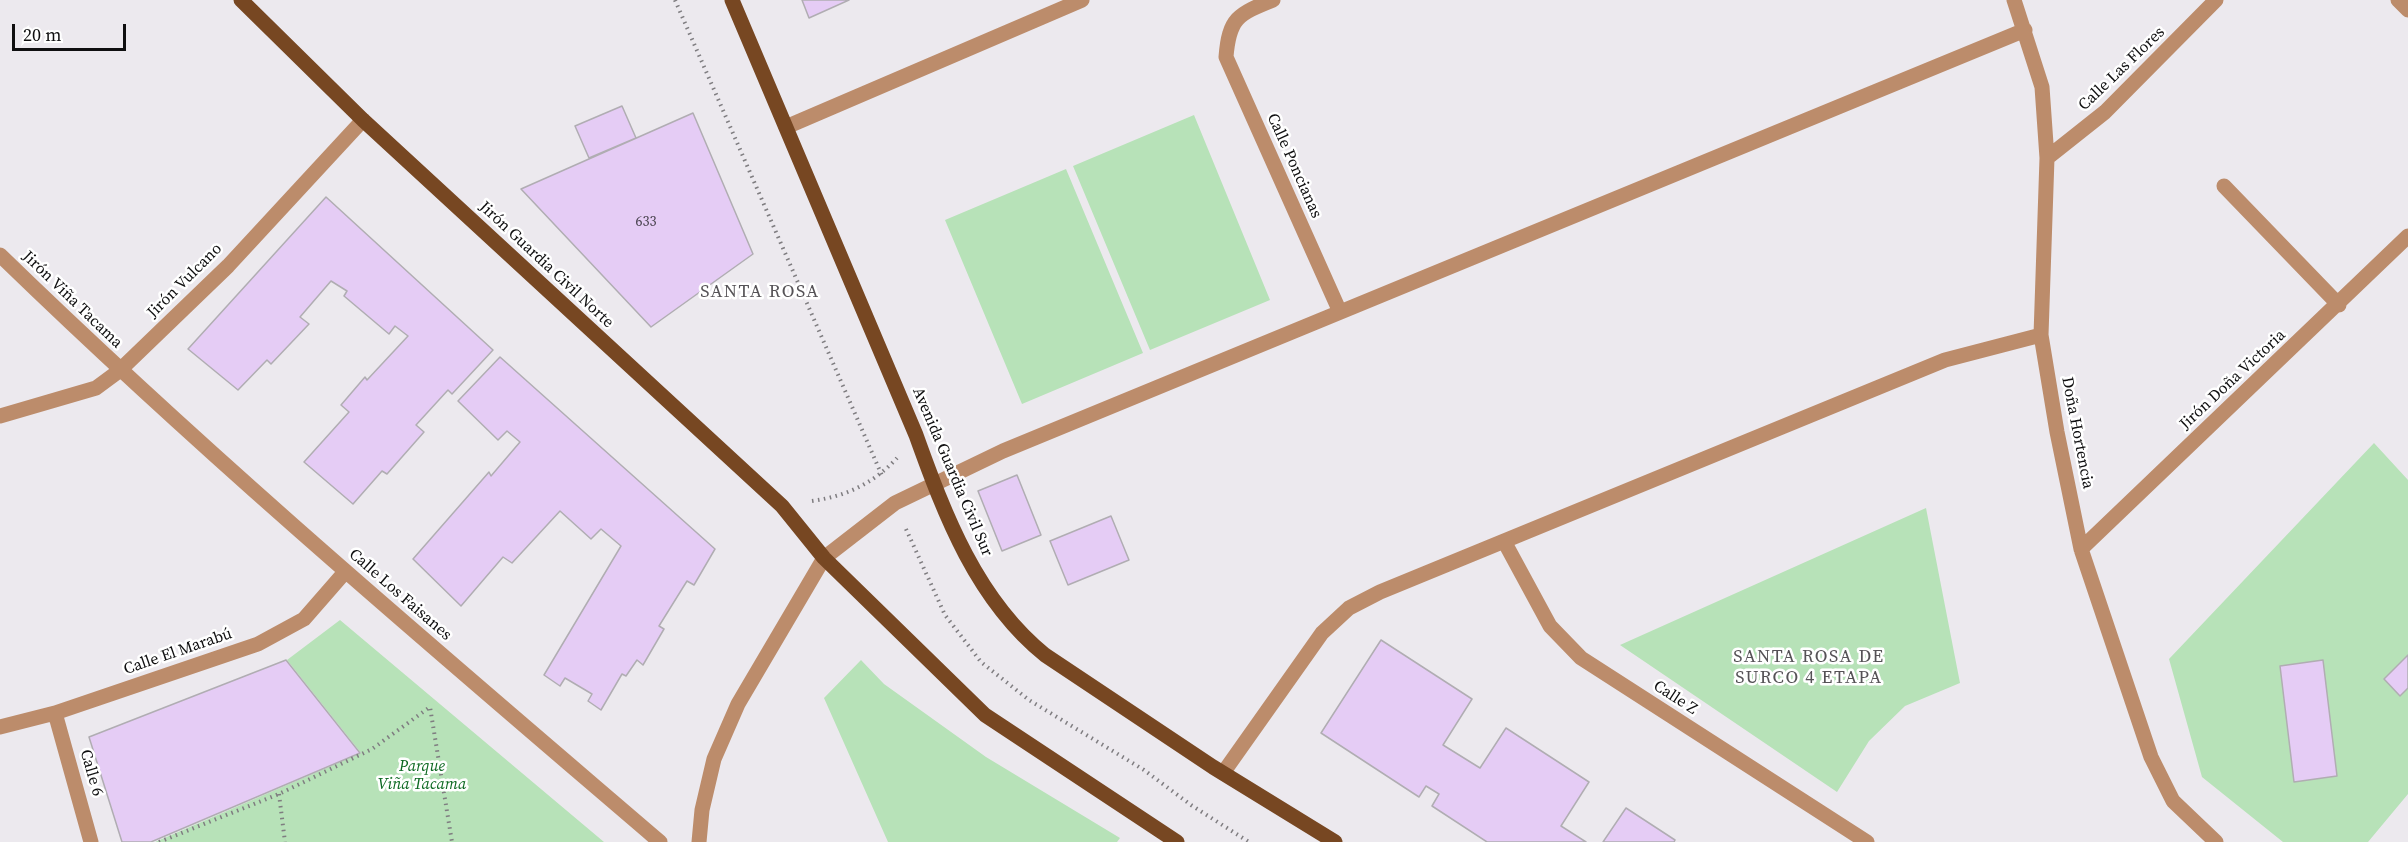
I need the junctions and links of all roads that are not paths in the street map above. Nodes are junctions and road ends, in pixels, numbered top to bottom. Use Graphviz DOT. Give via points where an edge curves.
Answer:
graph roads {
  1 [pos="241,0"];
  2 [pos="732,0"];
  3 [pos="1082,0"];
  4 [pos="1273,0"];
  5 [pos="2014,0"];
  6 [pos="2216,0"];
  7 [pos="2398,0"];
  8 [pos="2408,10"];
  9 [pos="2025,30"];
  10 [pos="363,120"];
  11 [pos="786,126"];
  12 [pos="2047,158"];
  13 [pos="2224,186"];
  14 [pos="2408,236"];
  15 [pos="0,255"];
  16 [pos="2339,305"];
  17 [pos="1340,312"];
  18 [pos="2041,335"];
  19 [pos="120,371"];
  20 [pos="0,416"];
  21 [pos="934,486"];
  22 [pos="1505,543"];
  23 [pos="2081,549"];
  24 [pos="824,558"];
  25 [pos="345,572"];
  26 [pos="55,713"];
  27 [pos="0,728"];
  28 [pos="1222,773"];
  29 [pos="1169,840"];
  30 [pos="91,842"];
  31 [pos="660,842"];
  32 [pos="699,842"];
  33 [pos="1335,842"];
  34 [pos="1867,842"];
  35 [pos="2216,842"];
  1 -- 10 [label="main road, Jirón Guardia Civil Norte"];
  2 -- 11 [label="main road, Avenida Guardia Civil Sur"];
  3 -- 11 [label="street"];
  4 -- 17 [label="street, Calle Poncianas" via="1244,12 1228,33 1226,57"];
  5 -- 9 [label="street, Doña Hortencia"];
  6 -- 12 [label="street, Calle Las Flores" via="2105,112"];
  7 -- 8 [label="street"];
  9 -- 12 [label="street, Doña Hortencia" via="2042,87"];
  9 -- 17 [label="street"];
  10 -- 19 [label="street, Jirón Vulcano" via="228,266"];
  10 -- 24 [label="main road, Jirón Guardia Civil Norte" via="782,506"];
  11 -- 21 [label="main road, Avenida Guardia Civil Sur"];
  12 -- 18 [label="street, Doña Hortencia"];
  13 -- 16 [label="street"];
  14 -- 16 [label="street, Jirón Doña Victoria"];
  15 -- 19 [label="street, Jirón Viña Tacama"];
  16 -- 23 [label="street, Jirón Doña Victoria"];
  17 -- 21 [label="street" via="1004,451"];
  18 -- 22 [label="street" via="1945,360"];
  18 -- 23 [label="street, Doña Hortencia"];
  19 -- 20 [label="street, Jirón Vulcano" via="96,388"];
  19 -- 25 [label="street, Calle Los Faisanes"];
  21 -- 24 [label="street" via="895,503"];
  21 -- 28 [label="main road, Avenida Guardia Civil Sur" via="977,577 1019,634"];
  22 -- 28 [label="street" via="1349,608 1322,633"];
  22 -- 34 [label="street, Calle Z" via="1550,626 1581,658"];
  23 -- 35 [label="street, Doña Hortencia" via="2151,757 2173,801"];
  24 -- 29 [label="main road, Jirón Guardia Civil Norte" via="985,715"];
  24 -- 32 [label="street" via="738,704 714,759"];
  25 -- 26 [label="street, Calle El Marabú" via="304,619 258,644"];
  25 -- 31 [label="street, Calle Los Faisanes"];
  26 -- 27 [label="street, Calle El Marabú"];
  26 -- 30 [label="street, Calle 6"];
  28 -- 33 [label="main road, Avenida Guardia Civil Sur"];
}
